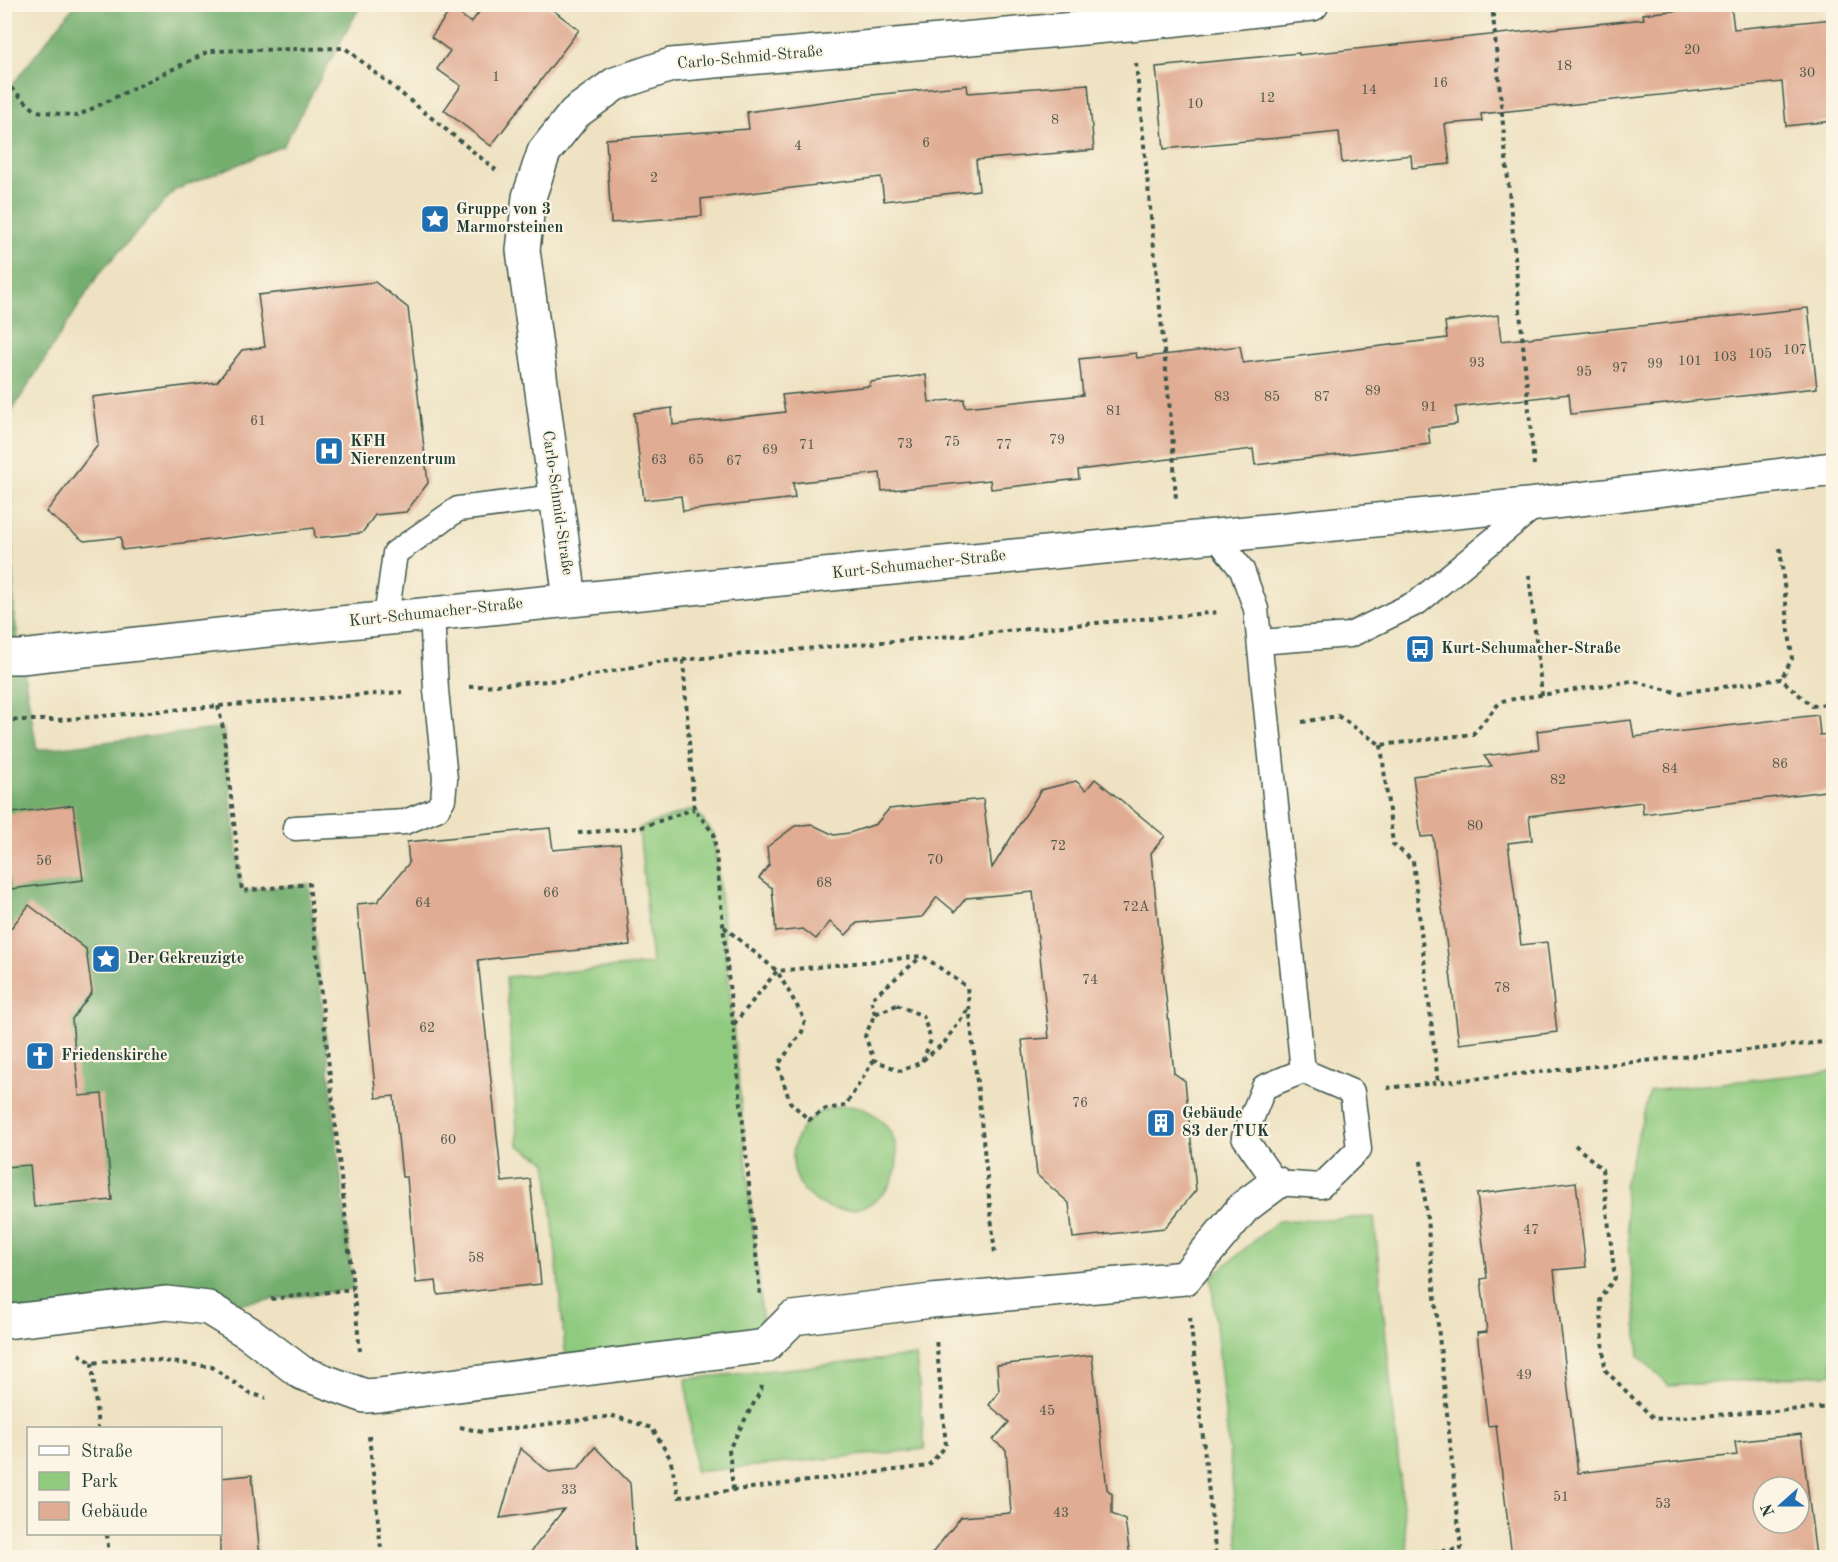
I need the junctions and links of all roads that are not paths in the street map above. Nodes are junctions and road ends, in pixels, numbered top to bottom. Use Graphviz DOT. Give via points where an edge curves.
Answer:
graph roads {
  1 [pos="1312,4"];
  2 [pos="1144,16"];
  3 [pos="1833,469"];
  4 [pos="556,497"];
  5 [pos="1537,504"];
  6 [pos="1216,536"];
  7 [pos="570,599"];
  8 [pos="432,613"];
  9 [pos="386,618"];
  10 [pos="1260,642"];
  11 [pos="4,657"];
  12 [pos="295,828"];
  13 [pos="1303,1071"];
  14 [pos="1276,1183"];
  15 [pos="18,1321"];
  1 -- 2 [label="street, Carlo-Schmid-Straße"];
  2 -- 4 [label="street, Carlo-Schmid-Straße" via="671,64 615,84 575,113 544,152 529,197 523,250"];
  3 -- 5 [label="street, Kurt-Schumacher-Straße"];
  4 -- 7 [label="street, Carlo-Schmid-Straße"];
  4 -- 9 [label="lane" via="458,509 395,553"];
  5 -- 6 [label="street, Kurt-Schumacher-Straße"];
  5 -- 10 [label="lane" via="1418,602 1350,635"];
  6 -- 7 [label="street, Kurt-Schumacher-Straße"];
  6 -- 10 [label="lane" via="1242,570 1256,609"];
  7 -- 8 [label="street, Kurt-Schumacher-Straße"];
  8 -- 9 [label="street, Kurt-Schumacher-Straße"];
  8 -- 12 [label="lane" via="445,779 443,799 437,809 405,822"];
  9 -- 11 [label="street, Kurt-Schumacher-Straße"];
  10 -- 13 [label="lane"];
  13 -- 14 [label="lane" via="1264,1087 1244,1137"];
  13 -- 14 [label="lane" via="1352,1092 1359,1149 1321,1186"];
  14 -- 15 [label="street" via="1244,1207 1185,1278 932,1300 793,1318 765,1346 365,1396 302,1373 208,1308 167,1303"];
}
